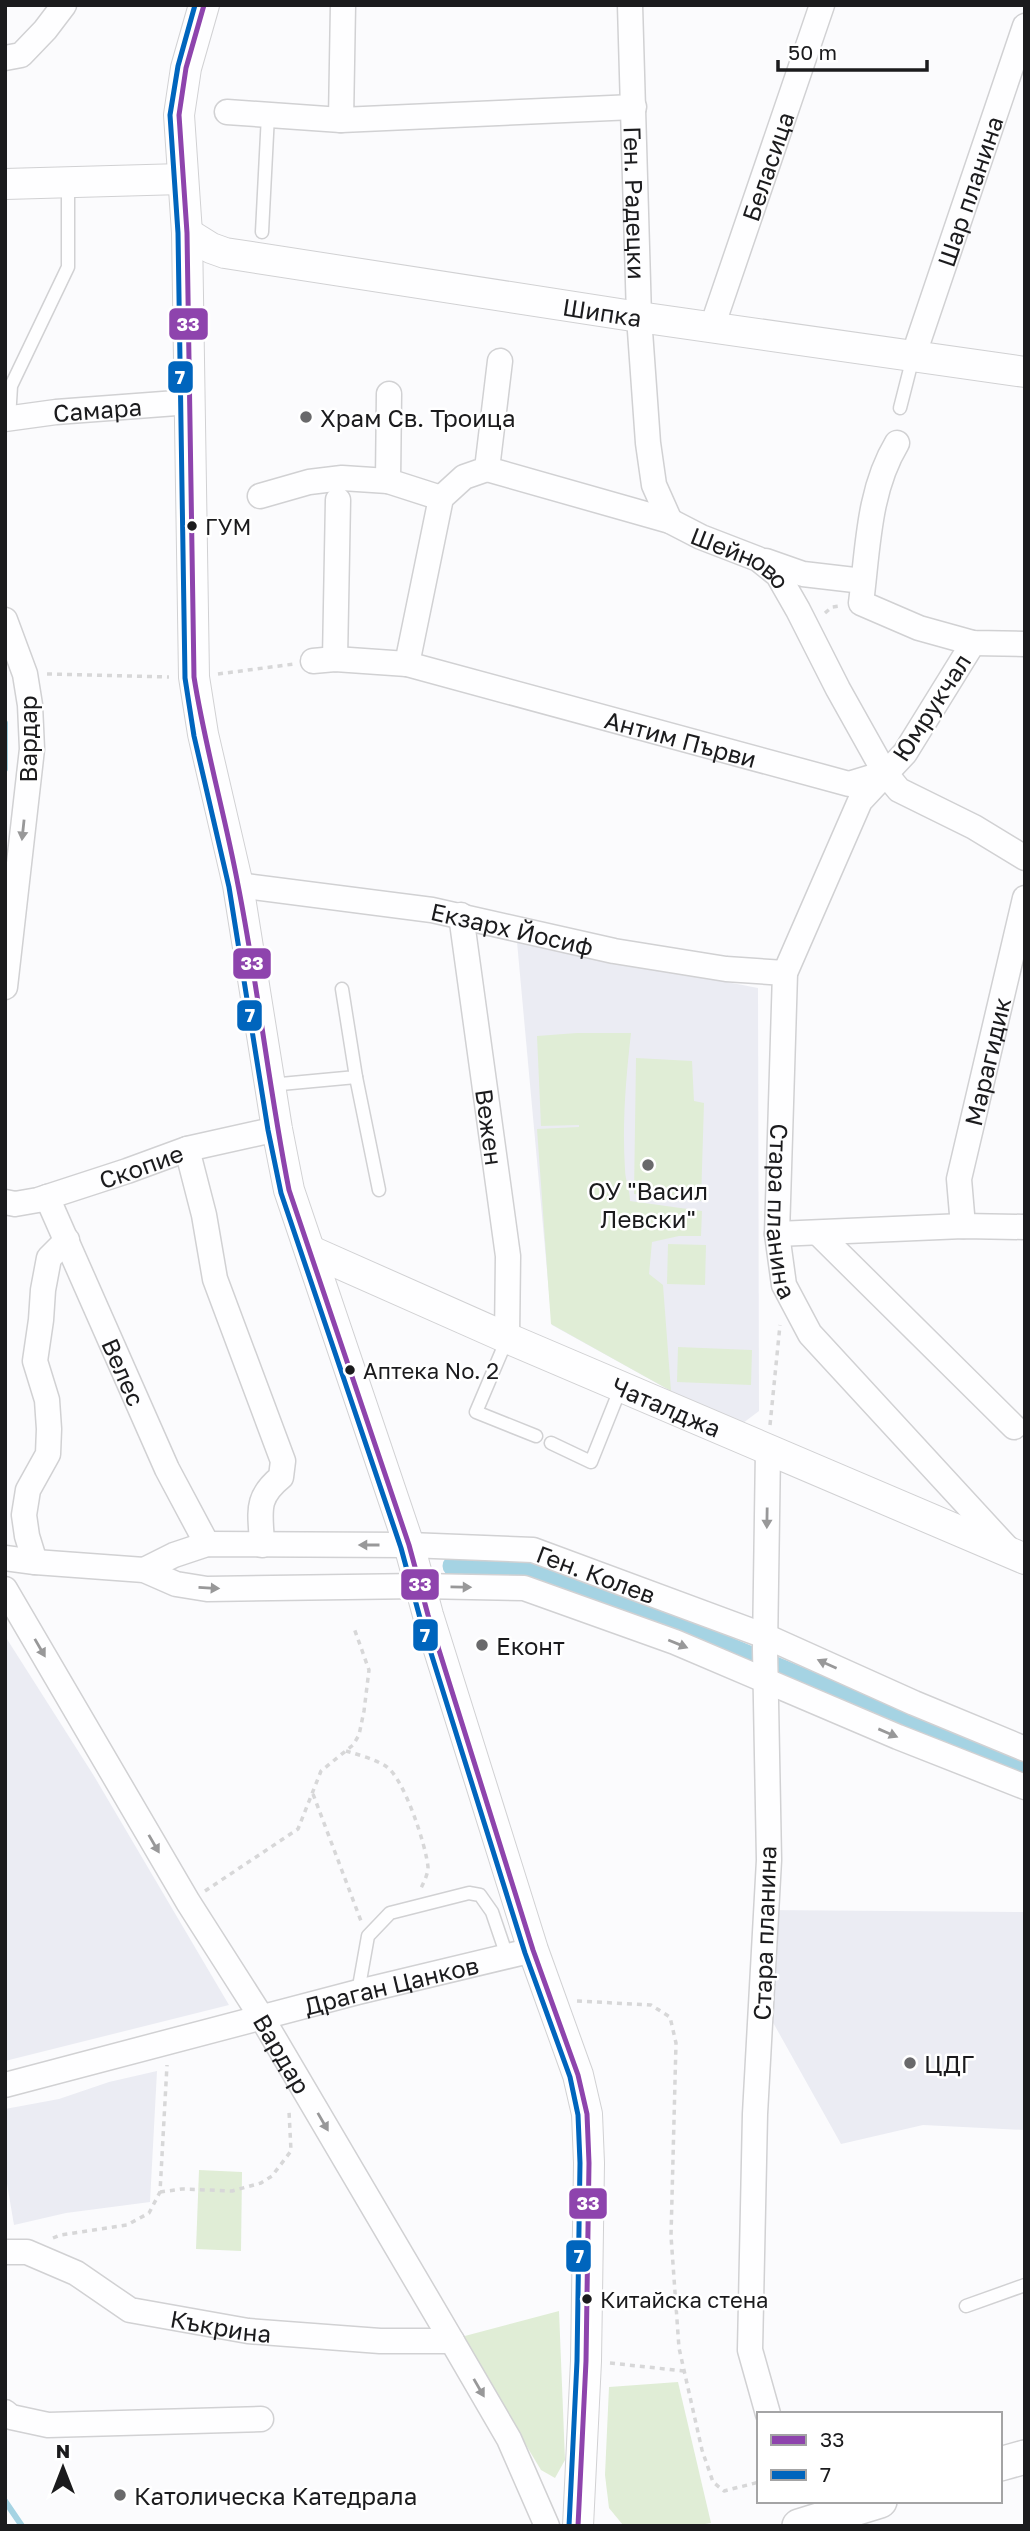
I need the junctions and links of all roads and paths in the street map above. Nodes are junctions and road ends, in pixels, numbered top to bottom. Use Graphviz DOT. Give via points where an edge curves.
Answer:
graph roads {
  1 [pos="64,5"];
  2 [pos="343,5"];
  3 [pos="630,5"];
  4 [pos="822,5"];
  5 [pos="198,9"];
  6 [pos="1025,26"];
  7 [pos="5,58"];
  8 [pos="634,107"];
  9 [pos="227,112"];
  10 [pos="268,115"];
  11 [pos="341,120"];
  12 [pos="182,179"];
  13 [pos="68,182"];
  14 [pos="5,184"];
  15 [pos="262,232"];
  16 [pos="187,233"];
  17 [pos="639,317"];
  18 [pos="712,327"];
  19 [pos="913,357"];
  20 [pos="500,361"];
  21 [pos="1025,372"];
  22 [pos="389,394"];
  23 [pos="190,402"];
  24 [pos="900,408"];
  25 [pos="7,419"];
  26 [pos="897,443"];
  27 [pos="487,469"];
  28 [pos="388,481"];
  29 [pos="260,496"];
  30 [pos="441,498"];
  31 [pos="338,500"];
  32 [pos="670,521"];
  33 [pos="758,559"];
  34 [pos="862,591"];
  35 [pos="5,620"];
  36 [pos="808,629"];
  37 [pos="973,643"];
  38 [pos="1025,644"];
  39 [pos="324,660"];
  40 [pos="407,664"];
  41 [pos="25,674"];
  42 [pos="194,677"];
  43 [pos="885,774"];
  44 [pos="860,801"];
  45 [pos="1025,858"];
  46 [pos="239,885"];
  47 [pos="1025,898"];
  48 [pos="461,915"];
  49 [pos="785,973"];
  50 [pos="5,987"];
  51 [pos="342,989"];
  52 [pos="356,1077"];
  53 [pos="270,1086"];
  54 [pos="277,1129"];
  55 [pos="187,1149"];
  56 [pos="379,1190"];
  57 [pos="47,1197"];
  58 [pos="5,1202"];
  59 [pos="963,1226"];
  60 [pos="1025,1227"];
  61 [pos="818,1233"];
  62 [pos="777,1234"];
  63 [pos="67,1241"];
  64 [pos="311,1251"];
  65 [pos="784,1285"];
  66 [pos="507,1338"];
  67 [pos="621,1387"];
  68 [pos="1014,1427"];
  69 [pos="536,1436"];
  70 [pos="551,1443"];
  71 [pos="768,1450"];
  72 [pos="207,1544"];
  73 [pos="262,1545"];
  74 [pos="409,1545"];
  75 [pos="1018,1556"];
  76 [pos="5,1558"];
  77 [pos="35,1562"];
  78 [pos="144,1570"];
  79 [pos="420,1586"];
  80 [pos="5,1589"];
  81 [pos="354,1628"];
  82 [pos="765,1642"];
  83 [pos="766,1678"];
  84 [pos="1025,1749"];
  85 [pos="346,1751"];
  86 [pos="1025,1787"];
  87 [pos="312,1792"];
  88 [pos="188,1902"];
  89 [pos="390,1913"];
  90 [pos="368,1936"];
  91 [pos="520,1953"];
  92 [pos="358,1992"];
  93 [pos="553,2000"];
  94 [pos="262,2018"];
  95 [pos="169,2042"];
  96 [pos="301,2084"];
  97 [pos="5,2085"];
  98 [pos="160,2192"];
  99 [pos="16,2252"];
  100 [pos="1025,2285"];
  101 [pos="966,2306"];
  102 [pos="452,2341"];
  103 [pos="586,2361"];
  104 [pos="684,2371"];
  105 [pos="5,2412"];
  106 [pos="767,2412"];
  107 [pos="261,2419"];
  108 [pos="1025,2457"];
  109 [pos="1002,2463"];
  110 [pos="757,2483"];
  111 [pos="874,2503"];
  112 [pos="810,2524"];
  113 [pos="547,2526"];
  114 [pos="578,2526"];
  1 -- 7 [label="street" via="21,55"];
  2 -- 11 [label="street"];
  3 -- 8 [label="street, Ген. Радецки"];
  4 -- 18 [label="street, Беласица"];
  5 -- 12 [label="street" via="179,115"];
  6 -- 19 [label="street, Шар планина"];
  8 -- 11 [label="street"];
  8 -- 17 [label="street, Ген. Радецки"];
  9 -- 10 [label="street"];
  10 -- 11 [label="street"];
  10 -- 15 [label="lane"];
  12 -- 13 [label="street"];
  12 -- 16 [label="street"];
  13 -- 14 [label="street"];
  13 -- 25 [label="lane" via="68,267 11,386"];
  16 -- 17 [label="street, Шипка" via="225,253"];
  16 -- 23 [label="street"];
  17 -- 18 [label="street, Шипка"];
  17 -- 32 [label="street, Ген. Радецки" via="654,485"];
  18 -- 19 [label="street, Шипка"];
  19 -- 21 [label="street, Шипка"];
  19 -- 24 [label="lane"];
  20 -- 27 [label="street"];
  22 -- 28 [label="street"];
  23 -- 25 [label="street, Самара"];
  23 -- 42 [label="street"];
  26 -- 34 [label="street" via="880,478"];
  27 -- 30 [label="street" via="464,477"];
  27 -- 32 [label="street, Шейново"];
  28 -- 29 [label="street" via="342,478"];
  28 -- 30 [label="street"];
  30 -- 40 [label="street"];
  31 -- 39 [label="street"];
  32 -- 33 [label="street, Шейново"];
  33 -- 34 [label="street"];
  33 -- 36 [label="street, Шейново" via="778,575"];
  34 -- 36 [label="path" via="832,607"];
  34 -- 37 [label="street" via="919,628"];
  35 -- 41 [label="street, Вардар"];
  36 -- 43 [label="street, Шейново"];
  37 -- 38 [label="street"];
  37 -- 43 [label="street, Юмрукчал" via="905,753"];
  39 -- 40 [label="street, Антим Първи"];
  39 -- 42 [label="path"];
  40 -- 43 [label="street, Антим Първи" via="849,784"];
  41 -- 42 [label="path"];
  41 -- 50 [label="street, Вардар, one-way" via="32,749"];
  42 -- 46 [label="street"];
  43 -- 44 [label="street, Юмрукчал"];
  43 -- 45 [label="street" via="899,790"];
  44 -- 49 [label="street, Стара планина"];
  46 -- 48 [label="street, Екзарх Йосиф"];
  46 -- 53 [label="street"];
  47 -- 59 [label="street, Марагидик" via="959,1179"];
  48 -- 49 [label="street, Екзарх Йосиф" via="614,951 726,969"];
  48 -- 66 [label="street, Вежен" via="508,1256"];
  49 -- 62 [label="street, Стара планина"];
  51 -- 52 [label="lane"];
  52 -- 53 [label="lane"];
  52 -- 56 [label="lane"];
  53 -- 54 [label="street"];
  54 -- 55 [label="street, Скопие"];
  54 -- 64 [label="street" via="289,1190"];
  55 -- 57 [label="street, Скопие"];
  55 -- 73 [label="street" via="215,1279 282,1461 281,1476 262,1498"];
  57 -- 58 [label="street, Скопие"];
  57 -- 63 [label="street, Велес"];
  59 -- 60 [label="street"];
  59 -- 61 [label="street"];
  61 -- 62 [label="street"];
  61 -- 68 [label="street"];
  62 -- 65 [label="street, Стара планина"];
  63 -- 72 [label="street, Велес" via="167,1469"];
  63 -- 77 [label="street" via="49,1258 35,1361 47,1400 49,1429 48,1454 28,1490 24,1515"];
  64 -- 66 [label="street, Чаталджа"];
  64 -- 74 [label="street"];
  65 -- 71 [label="path"];
  65 -- 75 [label="street, Стара планина" via="810,1334"];
  66 -- 67 [label="street, Чаталджа"];
  66 -- 69 [label="lane" via="476,1412"];
  67 -- 70 [label="lane" via="591,1462"];
  67 -- 71 [label="street, Чаталджа"];
  71 -- 75 [label="street, Чаталджа"];
  71 -- 82 [label="street, Стара планина, one-way"];
  72 -- 73 [label="street, Ген. Колев"];
  72 -- 78 [label="street, Ген. Колев"];
  74 -- 73 [label="street, Ген. Колев, one-way"];
  74 -- 79 [label="street"];
  74 -- 82 [label="street, Ген. Колев" via="533,1550"];
  76 -- 77 [label="street, Ген. Колев"];
  77 -- 78 [label="street, Ген. Колев"];
  78 -- 79 [label="street, Ген. Колев, one-way" via="176,1584 206,1589"];
  79 -- 83 [label="street, Ген. Колев, one-way" via="524,1588"];
  79 -- 91 [label="street"];
  80 -- 88 [label="street, Вардар, one-way"];
  81 -- 85 [label="path" via="369,1670 359,1735"];
  82 -- 83 [label="street, Стара планина"];
  84 -- 82 [label="street, Ген. Колев, one-way"];
  83 -- 86 [label="street, Ген. Колев, one-way"];
  83 -- 106 [label="street, Стара планина" via="769,1860 755,2114 750,2350"];
  85 -- 87 [label="path" via="321,1771"];
  85 -- 89 [label="path" via="387,1767 399,1779 424,1854 428,1870 421,1888 402,1898"];
  87 -- 88 [label="path" via="298,1829"];
  87 -- 90 [label="path"];
  88 -- 94 [label="street, Вардар"];
  89 -- 90 [label="lane"];
  89 -- 91 [label="lane" via="469,1893 480,1895"];
  90 -- 92 [label="lane"];
  91 -- 92 [label="street, Драган Цанков"];
  91 -- 93 [label="street"];
  92 -- 94 [label="street, Драган Цанков"];
  93 -- 103 [label="street" via="587,2114"];
  93 -- 104 [label="path" via="651,2005 670,2017 676,2043 671,2236"];
  94 -- 95 [label="street, Драган Цанков"];
  94 -- 96 [label="street, Вардар"];
  95 -- 97 [label="street, Драган Цанков"];
  95 -- 98 [label="path"];
  96 -- 98 [label="path" via="289,2106 291,2151 272,2176 232,2191"];
  96 -- 102 [label="street, Вардар, one-way"];
  98 -- 99 [label="path" via="149,2213 127,2225 60,2235"];
  99 -- 102 [label="street, Къкрина" via="76,2273 130,2310 248,2331 380,2341"];
  100 -- 101 [label="lane"];
  102 -- 113 [label="street, Вардар, one-way" via="509,2439"];
  103 -- 104 [label="path"];
  103 -- 114 [label="street"];
  104 -- 110 [label="path" via="713,2482 724,2491"];
  105 -- 107 [label="street" via="48,2425"];
  108 -- 109 [label="main road"];
  111 -- 112 [label="main road"];
}
